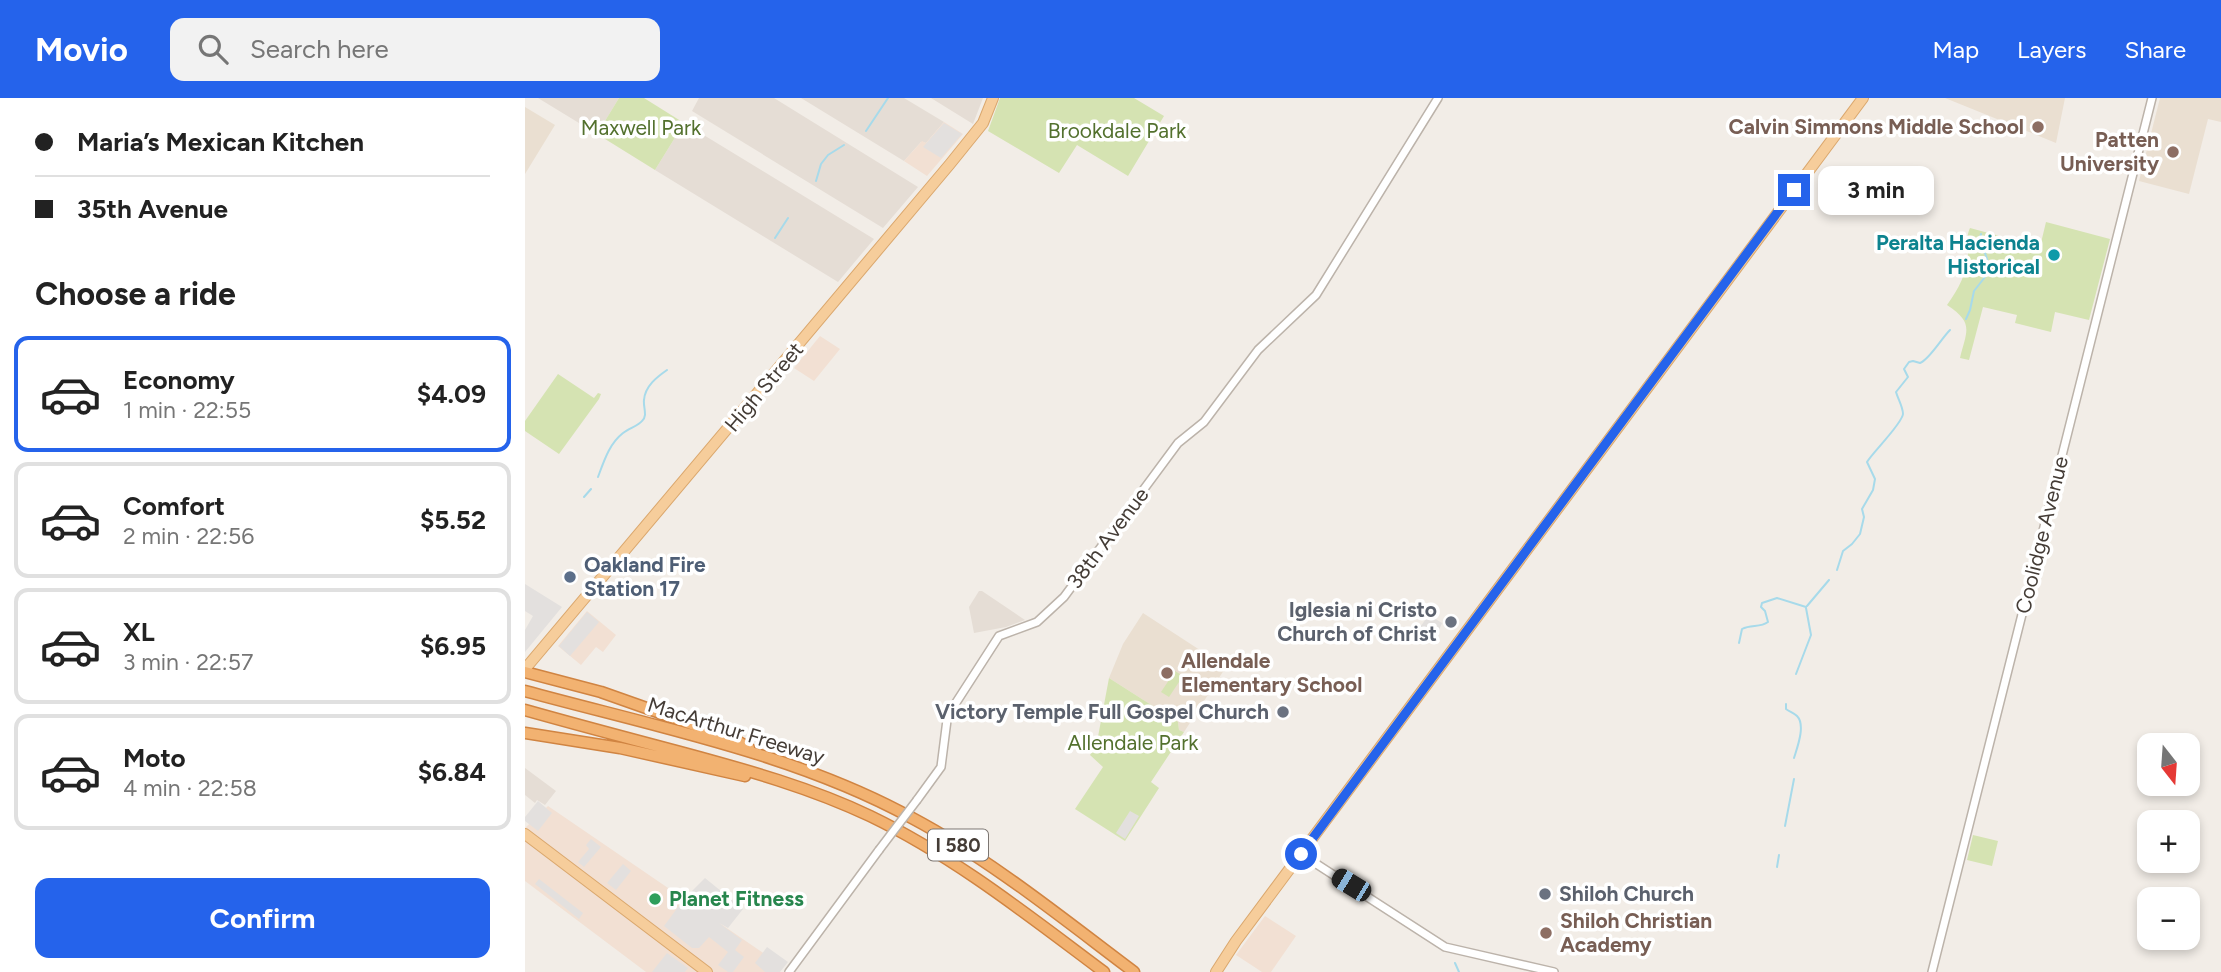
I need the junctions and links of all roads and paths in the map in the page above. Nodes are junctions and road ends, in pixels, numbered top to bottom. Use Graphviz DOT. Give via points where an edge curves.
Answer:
graph roads {
  1 [pos="993,98"];
  2 [pos="1438,98"];
  3 [pos="1863,98"];
  4 [pos="2153,98"];
  5 [pos="525,671"];
  6 [pos="525,691"];
  7 [pos="525,710"];
  8 [pos="525,733"];
  9 [pos="760,755"];
  10 [pos="801,788"];
  11 [pos="525,834"];
  12 [pos="1301,854"];
  13 [pos="707,972"];
  14 [pos="789,972"];
  15 [pos="1104,972"];
  16 [pos="1134,972"];
  17 [pos="1216,972"];
  18 [pos="1554,972"];
  19 [pos="1932,972"];
  1 -- 5 [label="main road, High Street" via="983,123"];
  2 -- 14 [label="street, 38th Avenue, bridge" via="1316,295 1258,350 1204,422 1178,443 1051,611 1037,622 999,636 950,712 941,767"];
  3 -- 12 [label="main road"];
  4 -- 19 [label="street, Coolidge Avenue"];
  5 -- 9 [label="highway" via="601,692 734,739"];
  6 -- 9 [label="highway, MacArthur Freeway / I 580"];
  7 -- 10 [label="highway, MacArthur Freeway / I 580"];
  8 -- 10 [label="highway" via="620,748"];
  9 -- 16 [label="highway, MacArthur Freeway / I 580" via="842,785 922,823 991,867"];
  10 -- 15 [label="highway, MacArthur Freeway / I 580" via="869,815 935,851"];
  11 -- 13 [label="main road"];
  12 -- 17 [label="main road"];
  12 -- 18 [label="street" via="1445,947"];
}
